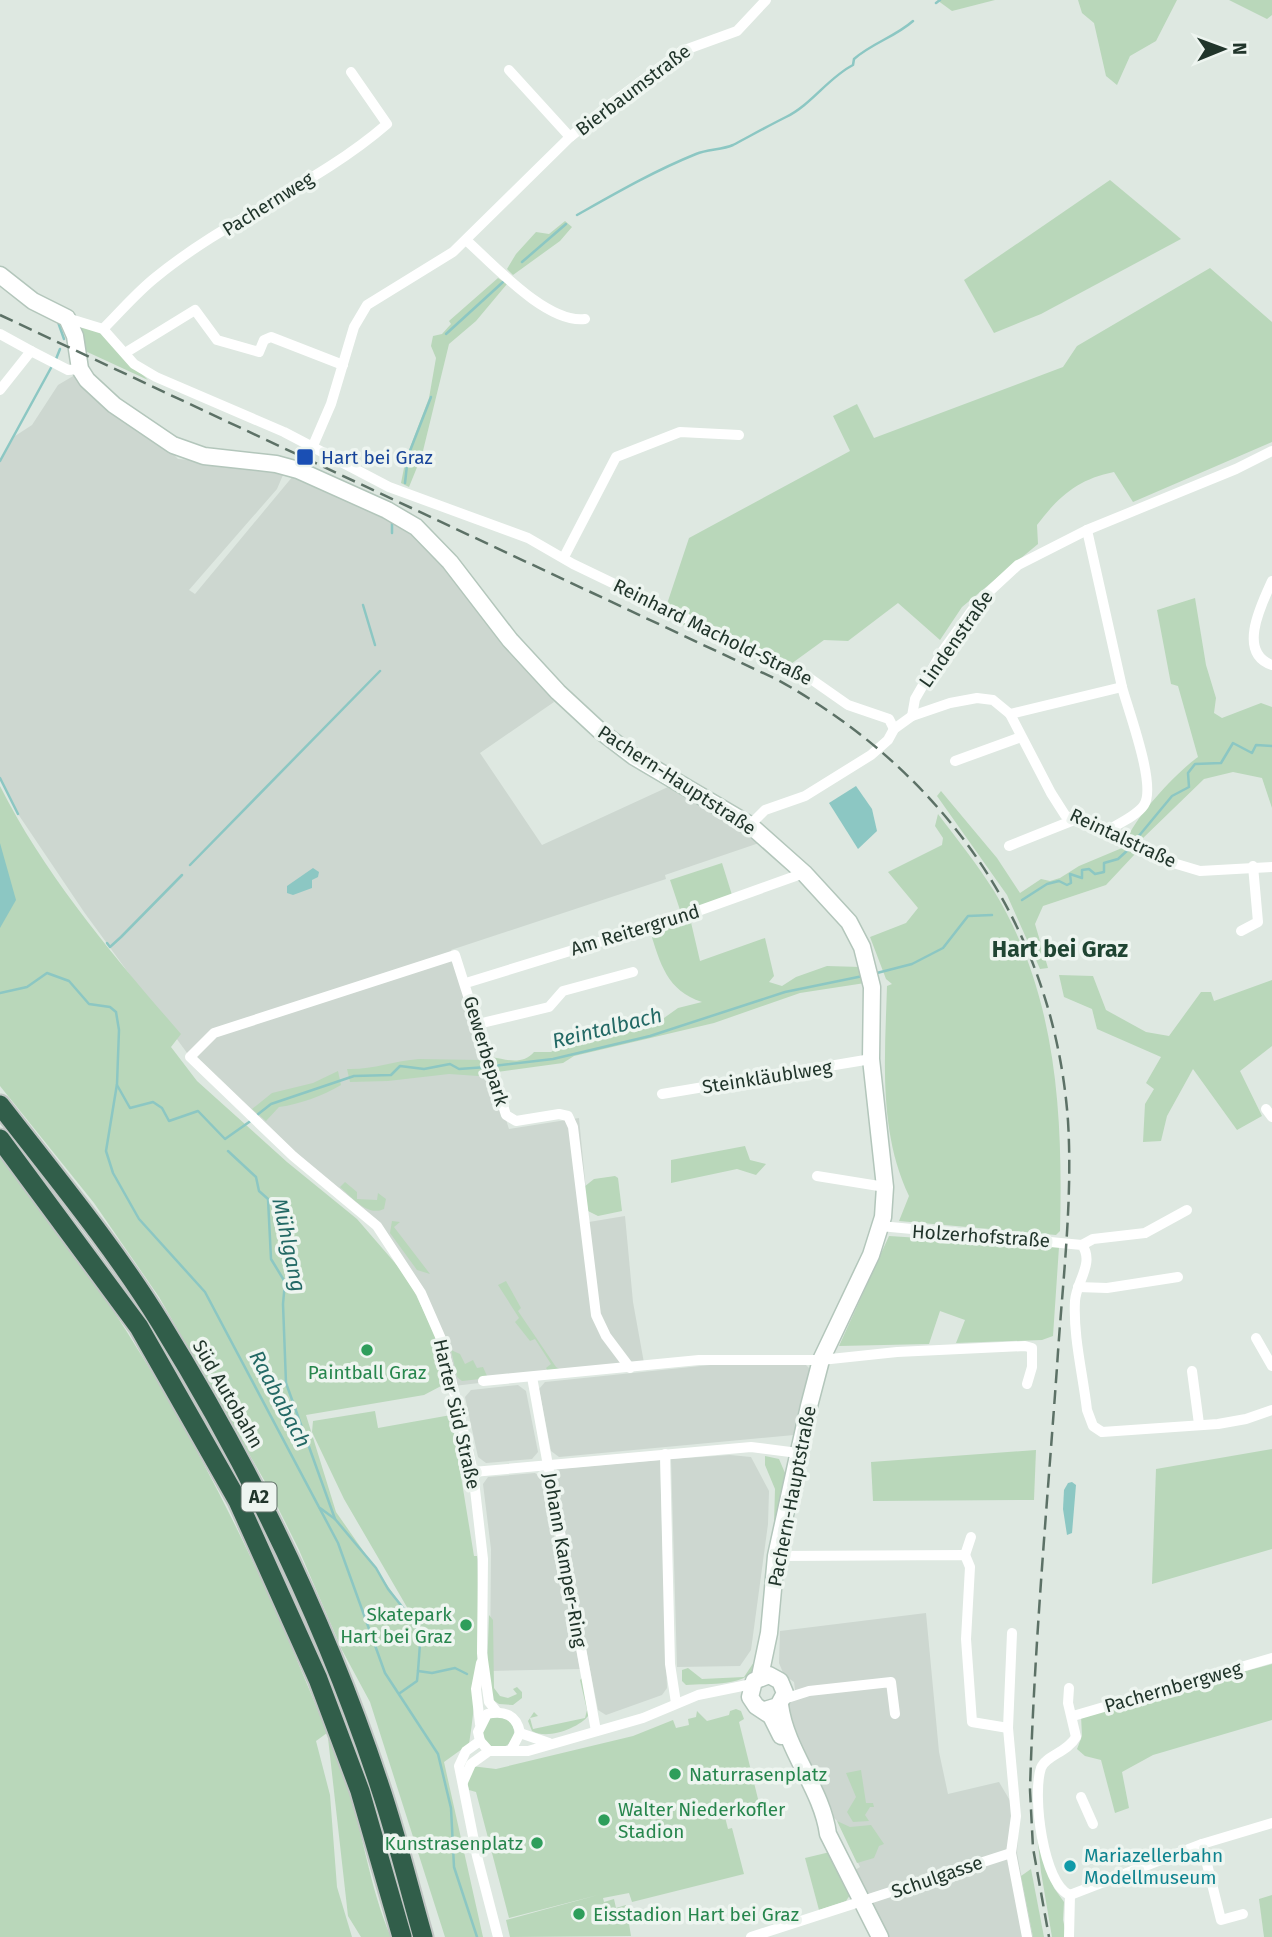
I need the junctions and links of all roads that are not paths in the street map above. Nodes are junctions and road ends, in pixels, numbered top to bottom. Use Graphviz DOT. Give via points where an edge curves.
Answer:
graph roads {
  1 [pos="765,0"];
  2 [pos="509,70"];
  3 [pos="351,72"];
  4 [pos="570,137"];
  5 [pos="466,240"];
  6 [pos="0,275"];
  7 [pos="67,318"];
  8 [pos="585,320"];
  9 [pos="103,329"];
  10 [pos="0,334"];
  11 [pos="30,351"];
  12 [pos="125,353"];
  13 [pos="343,365"];
  14 [pos="80,369"];
  15 [pos="0,390"];
  16 [pos="739,435"];
  17 [pos="312,448"];
  18 [pos="1272,451"];
  19 [pos="1087,530"];
  20 [pos="564,557"];
  21 [pos="1272,581"];
  22 [pos="1272,665"];
  23 [pos="1122,687"];
  24 [pos="1010,713"];
  25 [pos="912,716"];
  26 [pos="894,729"];
  27 [pos="1021,737"];
  28 [pos="955,761"];
  29 [pos="1074,820"];
  30 [pos="750,825"];
  31 [pos="1103,833"];
  32 [pos="1009,846"];
  33 [pos="1252,866"];
  34 [pos="1272,867"];
  35 [pos="804,873"];
  36 [pos="1241,931"];
  37 [pos="633,972"];
  38 [pos="466,983"];
  39 [pos="478,1024"];
  40 [pos="214,1033"];
  41 [pos="871,1059"];
  42 [pos="662,1094"];
  43 [pos="0,1105"];
  44 [pos="0,1139"];
  45 [pos="817,1176"];
  46 [pos="885,1187"];
  47 [pos="1187,1210"];
  48 [pos="880,1226"];
  49 [pos="1082,1245"];
  50 [pos="1178,1277"];
  51 [pos="1078,1287"];
  52 [pos="1256,1338"];
  53 [pos="821,1360"];
  54 [pos="1272,1366"];
  55 [pos="630,1368"];
  56 [pos="1192,1371"];
  57 [pos="532,1377"];
  58 [pos="483,1381"];
  59 [pos="1027,1384"];
  60 [pos="1272,1410"];
  61 [pos="1199,1424"];
  62 [pos="798,1453"];
  63 [pos="665,1454"];
  64 [pos="546,1465"];
  65 [pos="473,1472"];
  66 [pos="971,1536"];
  67 [pos="965,1555"];
  68 [pos="776,1556"];
  69 [pos="1012,1633"];
  70 [pos="482,1653"];
  71 [pos="1272,1658"];
  72 [pos="1069,1688"];
  73 [pos="769,1692"];
  74 [pos="677,1703"];
  75 [pos="497,1712"];
  76 [pos="895,1714"];
  77 [pos="1073,1716"];
  78 [pos="480,1724"];
  79 [pos="1008,1728"];
  80 [pos="596,1731"];
  81 [pos="520,1733"];
  82 [pos="480,1741"];
  83 [pos="549,1743"];
  84 [pos="511,1750"];
  85 [pos="489,1751"];
  86 [pos="462,1784"];
  87 [pos="1080,1797"];
  88 [pos="1272,1823"];
  89 [pos="1093,1824"];
  90 [pos="1202,1844"];
  91 [pos="1011,1853"];
  92 [pos="1070,1895"];
  93 [pos="864,1902"];
  94 [pos="1243,1914"];
  95 [pos="402,1937"];
  96 [pos="423,1937"];
  97 [pos="498,1937"];
  98 [pos="751,1937"];
  99 [pos="880,1937"];
  100 [pos="1027,1937"];
  101 [pos="1069,1937"];
  1 -- 4 [label="street, Bierbaumstraße" via="737,31 682,51"];
  2 -- 4 [label="street, Bierbaumstraße"];
  3 -- 9 [label="street, Pachernweg" via="387,124 353,153 156,277"];
  4 -- 5 [label="street, Bierbaumstraße"];
  5 -- 8 [label="street" via="550,311 573,321"];
  5 -- 13 [label="street, Bierbaumstraße" via="440,263 367,306 354,327"];
  6 -- 7 [label="main road" via="33,301"];
  7 -- 9 [label="street"];
  7 -- 14 [label="main road"];
  9 -- 12 [label="street, Reinhard Machold-Straße"];
  10 -- 11 [label="street"];
  11 -- 14 [label="street" via="68,370"];
  11 -- 15 [label="street"];
  12 -- 13 [label="street" via="195,310 217,340 259,352 264,340 271,337"];
  12 -- 17 [label="street, Reinhard Machold-Straße" via="134,365 156,377 218,401"];
  13 -- 17 [label="street, Bierbaumstraße"];
  14 -- 30 [label="main road, Pachern-Hauptstraße" via="114,405 173,445 204,456 298,470 416,527 450,562 519,650 599,730"];
  16 -- 20 [label="street" via="680,432 616,457"];
  17 -- 20 [label="street, Reinhard Machold-Straße" via="389,487 528,538"];
  18 -- 19 [label="street, Lindenstraße"];
  19 -- 23 [label="street"];
  19 -- 25 [label="street, Lindenstraße" via="1018,565 989,590 932,667 915,699"];
  20 -- 26 [label="street, Reinhard Machold-Straße" via="808,677 848,705 888,719"];
  21 -- 22 [label="street" via="1258,612 1255,653"];
  23 -- 24 [label="street"];
  23 -- 31 [label="street" via="1148,797 1141,809"];
  24 -- 25 [label="street" via="993,700 977,698"];
  24 -- 27 [label="street, Reintalstraße"];
  25 -- 26 [label="street"];
  26 -- 30 [label="street" via="871,755 805,796 765,810"];
  27 -- 28 [label="street"];
  27 -- 29 [label="street, Reintalstraße" via="1065,815"];
  29 -- 31 [label="street, Reintalstraße"];
  29 -- 32 [label="street"];
  30 -- 35 [label="main road, Pachern-Hauptstraße"];
  31 -- 33 [label="street, Reintalstraße" via="1200,871"];
  33 -- 34 [label="street, Reintalstraße"];
  33 -- 36 [label="street" via="1258,922"];
  35 -- 38 [label="street, Am Reitergrund" via="684,916"];
  35 -- 41 [label="main road, Pachern-Hauptstraße" via="849,922 869,967"];
  37 -- 39 [label="street" via="564,991 549,1007"];
  38 -- 39 [label="street, Gewerbepark"];
  38 -- 40 [label="street, Gewerbepark" via="455,955"];
  39 -- 55 [label="street, Gewerbepark" via="510,1120 568,1116 596,1315"];
  40 -- 65 [label="street, Harter Süd Straße" via="190,1056 243,1109 377,1226 421,1293 442,1341"];
  41 -- 42 [label="street, Steinkläublweg"];
  41 -- 46 [label="main road, Pachern-Hauptstraße"];
  43 -- 96 [label="highway, Süd Autobahn / A2" via="101,1235 159,1320 257,1493 338,1671 381,1790"];
  44 -- 95 [label="highway, A2" via="139,1327 238,1501 318,1679 351,1766"];
  45 -- 46 [label="street"];
  46 -- 48 [label="main road, Pachern-Hauptstraße"];
  47 -- 49 [label="street, Holzerhofstraße" via="1145,1233 1093,1239"];
  48 -- 49 [label="street, Holzerhofstraße"];
  48 -- 53 [label="main road, Pachern-Hauptstraße"];
  49 -- 51 [label="street" via="1087,1262"];
  50 -- 51 [label="street" via="1107,1288"];
  51 -- 61 [label="street" via="1075,1304 1087,1410 1093,1426 1114,1433"];
  52 -- 54 [label="street"];
  53 -- 55 [label="street" via="699,1360"];
  53 -- 59 [label="street" via="1025,1346 1034,1353"];
  53 -- 62 [label="main road, Pachern-Hauptstraße"];
  55 -- 57 [label="street"];
  56 -- 61 [label="street"];
  57 -- 58 [label="street"];
  57 -- 64 [label="street"];
  60 -- 61 [label="street" via="1245,1419"];
  62 -- 63 [label="street, Johann Kamper-Ring" via="751,1447"];
  62 -- 68 [label="main road, Pachern-Hauptstraße"];
  63 -- 64 [label="street, Johann Kamper-Ring"];
  63 -- 74 [label="street" via="671,1683"];
  64 -- 65 [label="street"];
  64 -- 80 [label="street, Johann Kamper-Ring"];
  65 -- 70 [label="street, Harter Süd Straße" via="483,1559"];
  66 -- 67 [label="street"];
  67 -- 68 [label="street"];
  67 -- 79 [label="street" via="970,1566 966,1639 972,1722"];
  68 -- 73 [label="main road, Pachern-Hauptstraße"];
  69 -- 79 [label="street, Schulgasse"];
  70 -- 75 [label="street, Harter Süd Straße" via="489,1702"];
  70 -- 78 [label="street, Harter Süd Straße" via="476,1689"];
  71 -- 77 [label="street, Pachernbergweg"];
  72 -- 77 [label="street"];
  73 -- 74 [label="street" via="729,1690"];
  73 -- 76 [label="street" via="891,1682"];
  73 -- 93 [label="main road" via="780,1734 816,1820"];
  74 -- 80 [label="street"];
  75 -- 78 [label="street" via="487,1714"];
  75 -- 81 [label="street, Harter Süd Straße" via="515,1719"];
  77 -- 92 [label="street" via="1076,1737 1066,1751 1046,1760 1039,1789 1043,1841 1054,1881"];
  78 -- 82 [label="street, Harter Süd Straße"];
  79 -- 91 [label="street, Schulgasse" via="1016,1816"];
  80 -- 83 [label="street"];
  81 -- 83 [label="street, Harter Süd Straße"];
  81 -- 84 [label="street"];
  82 -- 85 [label="street"];
  82 -- 86 [label="street" via="466,1751 459,1766"];
  83 -- 84 [label="street" via="528,1751"];
  84 -- 85 [label="street"];
  85 -- 86 [label="street" via="471,1764"];
  86 -- 97 [label="street"];
  87 -- 89 [label="street"];
  88 -- 90 [label="street"];
  90 -- 92 [label="street"];
  90 -- 94 [label="street" via="1221,1920"];
  91 -- 93 [label="street, Schulgasse"];
  91 -- 100 [label="street, Schulgasse"];
  92 -- 101 [label="street"];
  93 -- 98 [label="street, Schulgasse"];
  93 -- 99 [label="main road"];
}
